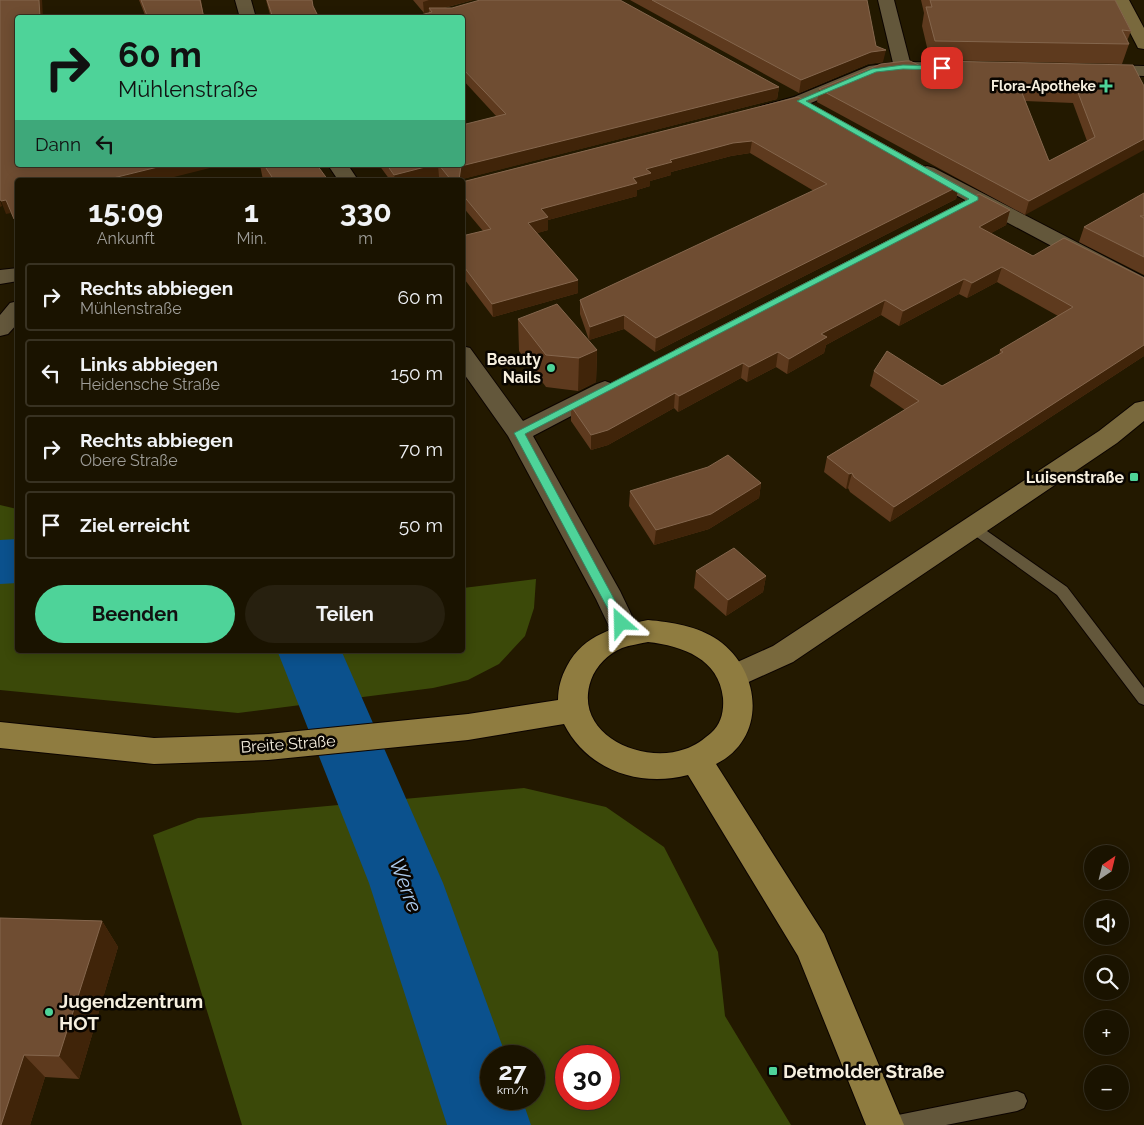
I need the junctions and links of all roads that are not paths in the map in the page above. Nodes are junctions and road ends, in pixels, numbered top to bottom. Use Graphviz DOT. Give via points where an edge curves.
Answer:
graph roads {
  1 [pos="243,0"];
  2 [pos="886,0"];
  3 [pos="1121,0"];
  4 [pos="247,15"];
  5 [pos="1144,44"];
  6 [pos="903,67"];
  7 [pos="991,69"];
  8 [pos="1079,70"];
  9 [pos="1144,71"];
  10 [pos="775,87"];
  11 [pos="800,101"];
  12 [pos="818,111"];
  13 [pos="752,114"];
  14 [pos="914,164"];
  15 [pos="339,167"];
  16 [pos="347,178"];
  17 [pos="1144,286"];
  18 [pos="15,312"];
  19 [pos="0,329"];
  20 [pos="465,356"];
  21 [pos="624,379"];
  22 [pos="1144,410"];
  23 [pos="519,433"];
  24 [pos="972,527"];
  25 [pos="627,635"];
  26 [pos="733,677"];
  27 [pos="1144,699"];
  28 [pos="574,710"];
  29 [pos="0,735"];
  30 [pos="696,760"];
  31 [pos="1018,1101"];
  32 [pos="885,1125"];
  33 [pos="898,1125"];
  1 -- 4 [label="street"];
  2 -- 6 [label="street"];
  3 -- 5 [label="main road"];
  6 -- 7 [label="street"];
  6 -- 11 [label="street" via="875,70"];
  8 -- 9 [label="street"];
  10 -- 11 [label="street"];
  11 -- 12 [label="street"];
  11 -- 13 [label="street"];
  14 -- 17 [label="street" via="966,203"];
  15 -- 16 [label="street"];
  18 -- 19 [label="street"];
  20 -- 23 [label="street"];
  21 -- 23 [label="street"];
  22 -- 24 [label="main road"];
  23 -- 25 [label="street"];
  24 -- 26 [label="main road" via="783,654"];
  24 -- 27 [label="lane" via="1062,591"];
  25 -- 26 [label="main road" via="655,632 689,639 707,648"];
  25 -- 28 [label="main road" via="590,655 578,671 572,690"];
  26 -- 30 [label="main road" via="739,709 735,724 726,739 712,752"];
  28 -- 29 [label="main road, Breite Straße" via="428,732 268,747 154,751"];
  28 -- 30 [label="main road" via="587,736 620,759 662,767"];
  30 -- 32 [label="main road" via="812,946"];
  31 -- 33 [label="lane"];
}
